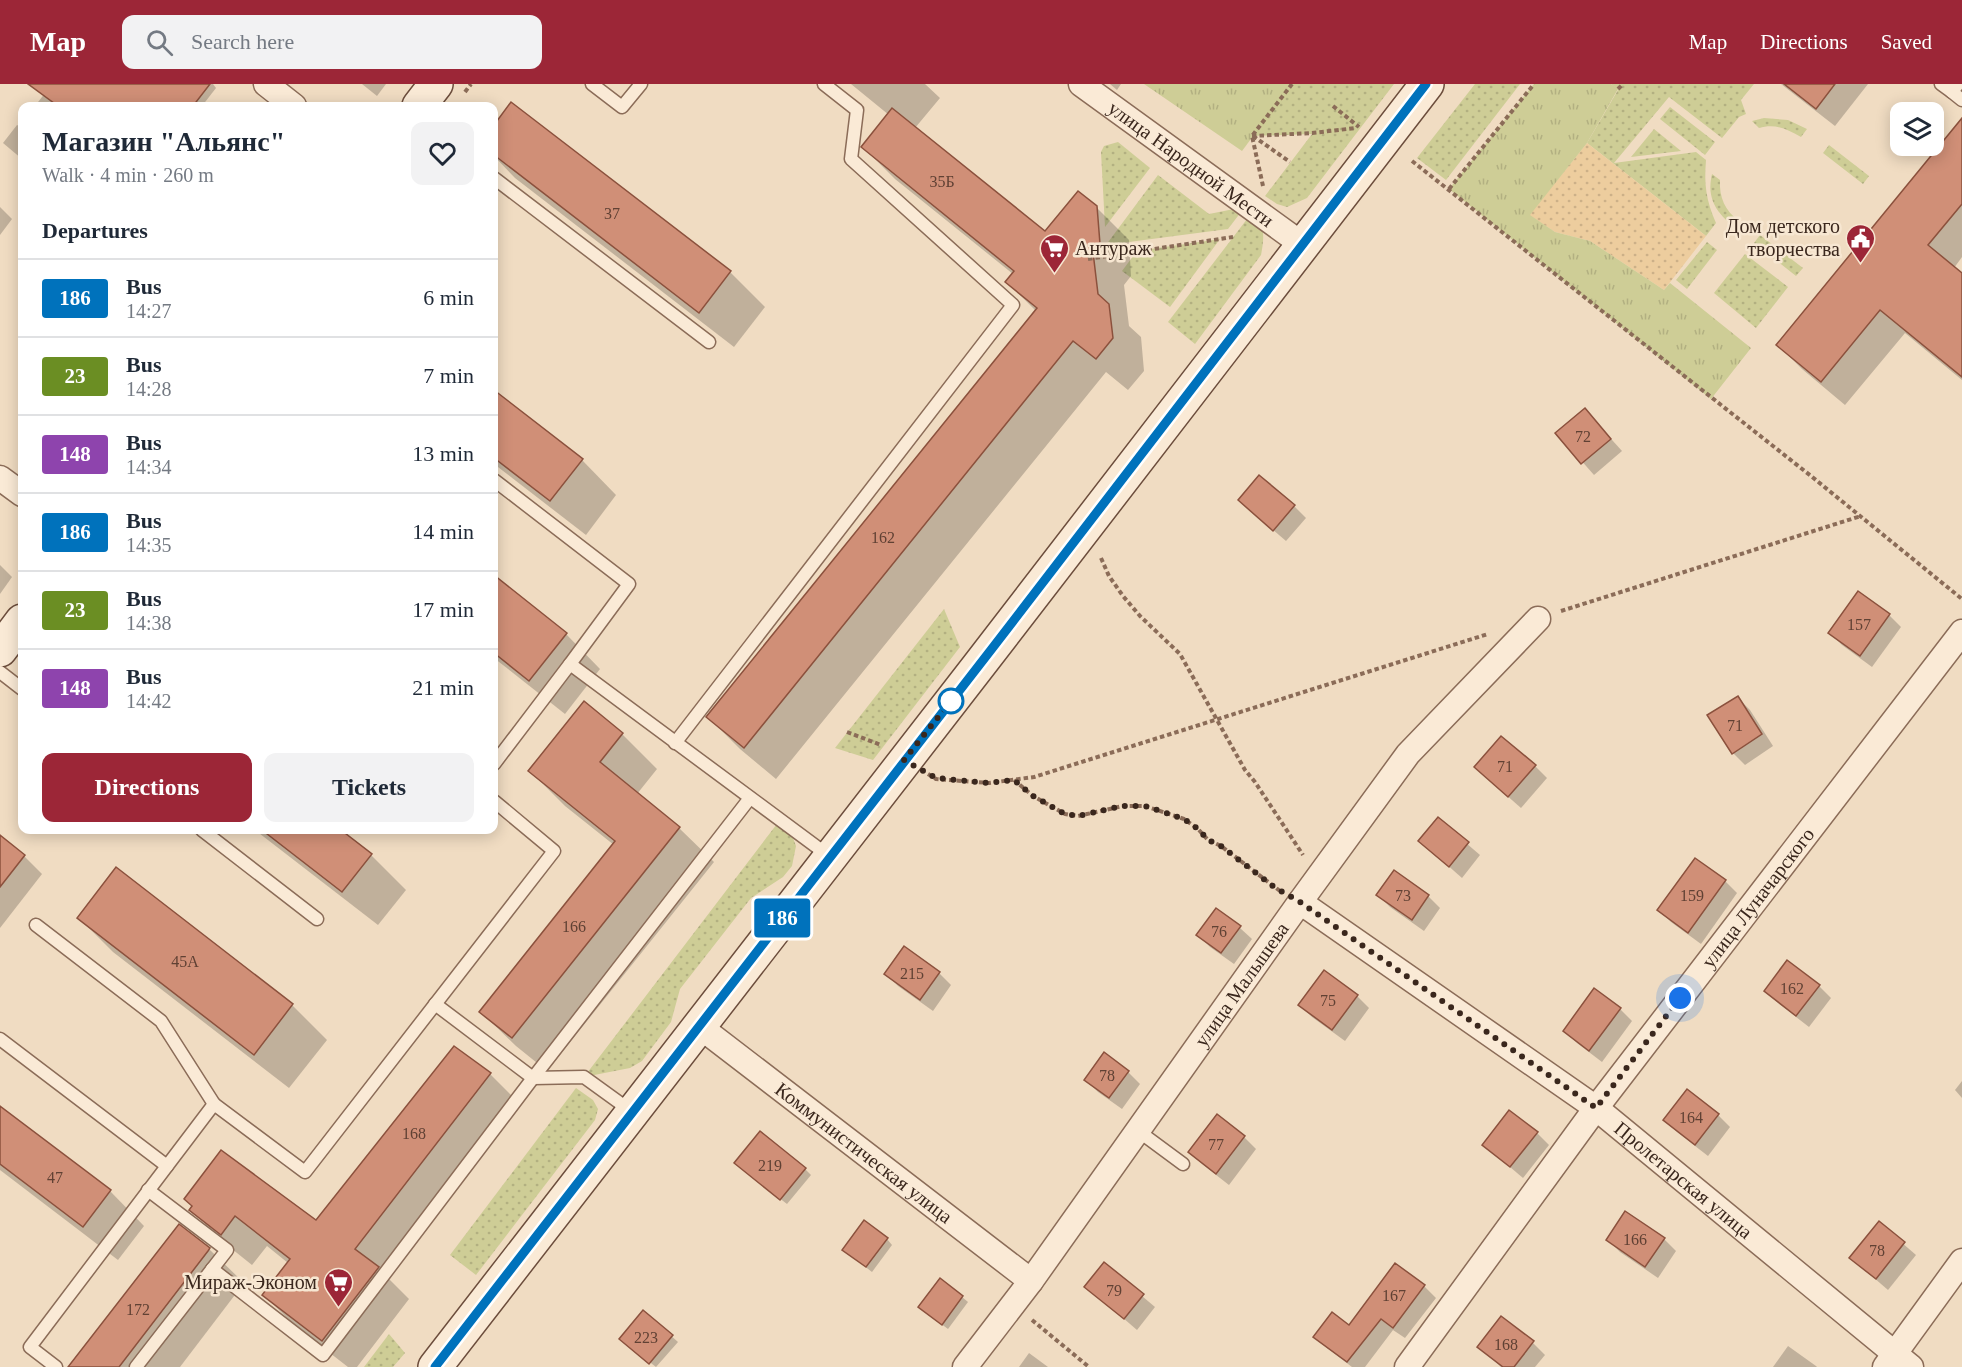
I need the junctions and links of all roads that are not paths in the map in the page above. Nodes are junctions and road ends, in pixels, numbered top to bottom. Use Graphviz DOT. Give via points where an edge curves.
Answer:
graph roads {
  1 [pos="266,84"];
  2 [pos="436,84"];
  3 [pos="592,84"];
  4 [pos="641,84"];
  5 [pos="824,84"];
  6 [pos="1426,84"];
  7 [pos="1941,84"];
  8 [pos="1096,88"];
  9 [pos="1957,92"];
  10 [pos="289,102"];
  11 [pos="422,102"];
  12 [pos="498,181"];
  13 [pos="1303,244"];
  14 [pos="709,342"];
  15 [pos="0,478"];
  16 [pos="498,483"];
  17 [pos="18,491"];
  18 [pos="1538,619"];
  19 [pos="18,626"];
  20 [pos="1962,632"];
  21 [pos="0,650"];
  22 [pos="570,664"];
  23 [pos="0,672"];
  24 [pos="18,686"];
  25 [pos="675,742"];
  26 [pos="498,759"];
  27 [pos="750,798"];
  28 [pos="498,804"];
  29 [pos="207,834"];
  30 [pos="830,857"];
  31 [pos="1300,902"];
  32 [pos="316,918"];
  33 [pos="36,925"];
  34 [pos="435,1004"];
  35 [pos="699,1026"];
  36 [pos="0,1039"];
  37 [pos="533,1078"];
  38 [pos="214,1104"];
  39 [pos="1596,1108"];
  40 [pos="632,1112"];
  41 [pos="1137,1130"];
  42 [pos="1183,1164"];
  43 [pos="167,1166"];
  44 [pos="148,1190"];
  45 [pos="1962,1261"];
  46 [pos="212,1269"];
  47 [pos="1031,1281"];
  48 [pos="1897,1362"];
  49 [pos="56,1367"];
  50 [pos="136,1367"];
  51 [pos="435,1367"];
  52 [pos="965,1367"];
  53 [pos="1407,1367"];
  1 -- 10 [label="street"];
  2 -- 11 [label="street"];
  3 -- 4 [label="lane" via="622,107"];
  5 -- 25 [label="lane" via="857,110 850,159 1013,305"];
  6 -- 13 [label="street"];
  7 -- 9 [label="lane"];
  8 -- 13 [label="street, улица Народной Мести"];
  12 -- 14 [label="lane"];
  13 -- 30 [label="street"];
  15 -- 17 [label="street"];
  16 -- 22 [label="lane" via="629,584"];
  18 -- 31 [label="street, улица Малышева" via="1408,754"];
  19 -- 21 [label="street"];
  20 -- 39 [label="street, улица Луначарского"];
  22 -- 25 [label="lane"];
  22 -- 26 [label="lane"];
  23 -- 24 [label="lane"];
  25 -- 27 [label="lane"];
  27 -- 30 [label="lane"];
  27 -- 37 [label="lane"];
  28 -- 34 [label="lane" via="554,850"];
  29 -- 32 [label="lane"];
  30 -- 35 [label="street"];
  31 -- 39 [label="street, Пролетарская улица"];
  31 -- 41 [label="street, улица Малышева"];
  33 -- 38 [label="lane" via="161,1021"];
  34 -- 37 [label="lane"];
  34 -- 38 [label="lane" via="305,1172"];
  35 -- 40 [label="street"];
  35 -- 47 [label="street, Коммунистическая улица"];
  36 -- 43 [label="lane"];
  37 -- 40 [label="lane" via="584,1077"];
  37 -- 46 [label="lane" via="323,1355"];
  38 -- 43 [label="lane"];
  39 -- 48 [label="street, Пролетарская улица"];
  39 -- 53 [label="street, улица Луначарского"];
  40 -- 51 [label="street"];
  41 -- 42 [label="lane"];
  41 -- 47 [label="street, улица Малышева"];
  43 -- 44 [label="lane"];
  44 -- 46 [label="lane" via="227,1250"];
  44 -- 49 [label="lane" via="30,1347"];
  45 -- 48 [label="street"];
  46 -- 50 [label="lane"];
  47 -- 52 [label="street, улица Малышева"];
}
